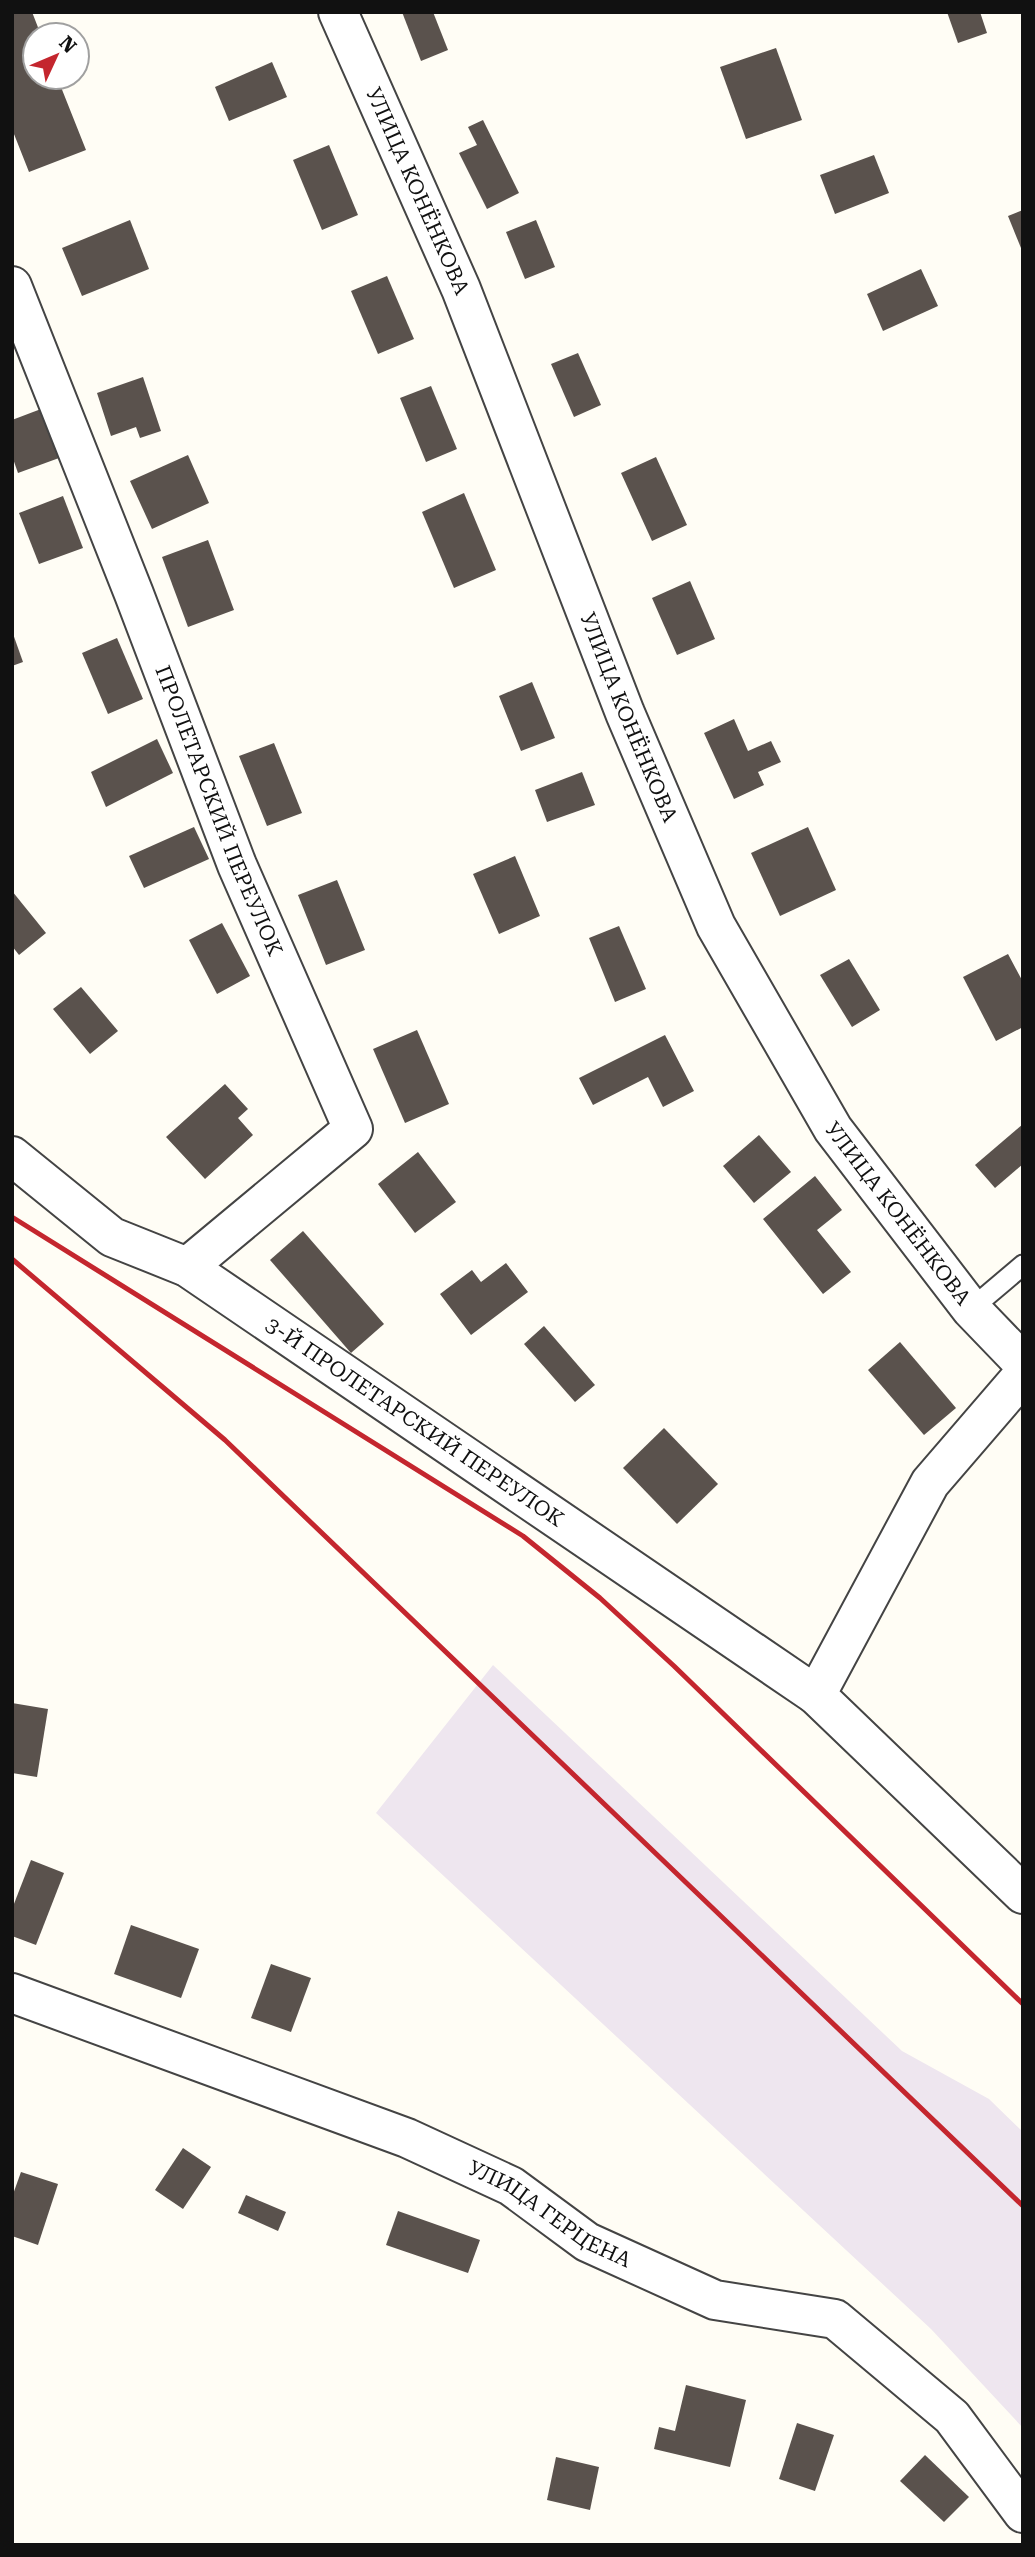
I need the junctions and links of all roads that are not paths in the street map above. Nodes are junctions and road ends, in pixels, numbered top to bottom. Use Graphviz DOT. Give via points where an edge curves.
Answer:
graph roads {
  1 [pos="338,12"];
  2 [pos="12,286"];
  3 [pos="12,1156"];
  4 [pos="1023,1265"];
  5 [pos="187,1267"];
  6 [pos="971,1309"];
  7 [pos="1023,1363"];
  8 [pos="1023,1375"];
  9 [pos="816,1695"];
  10 [pos="1023,1894"];
  11 [pos="12,1993"];
  12 [pos="1023,2513"];
  1 -- 6 [label="street, УЛИЦА КОНЁНКОВА" via="461,289 625,713 716,926 833,1129"];
  2 -- 5 [label="street, ПРОЛЕТАРСКИЙ ПЕРЕУЛОК" via="237,865 354,1129"];
  3 -- 5 [label="street, 3-Й ПРОЛЕТАРСКИЙ ПЕРЕУЛОК" via="112,1237"];
  4 -- 6 [label="lane"];
  5 -- 9 [label="street, 3-Й ПРОЛЕТАРСКИЙ ПЕРЕУЛОК"];
  6 -- 7 [label="street, УЛИЦА КОНЁНКОВА"];
  8 -- 9 [label="street" via="930,1483"];
  9 -- 10 [label="street, 3-Й ПРОЛЕТАРСКИЙ ПЕРЕУЛОК"];
  11 -- 12 [label="street, УЛИЦА ГЕРЦЕНА" via="407,2138 511,2186 587,2242 715,2300 835,2319 952,2417"];
}
